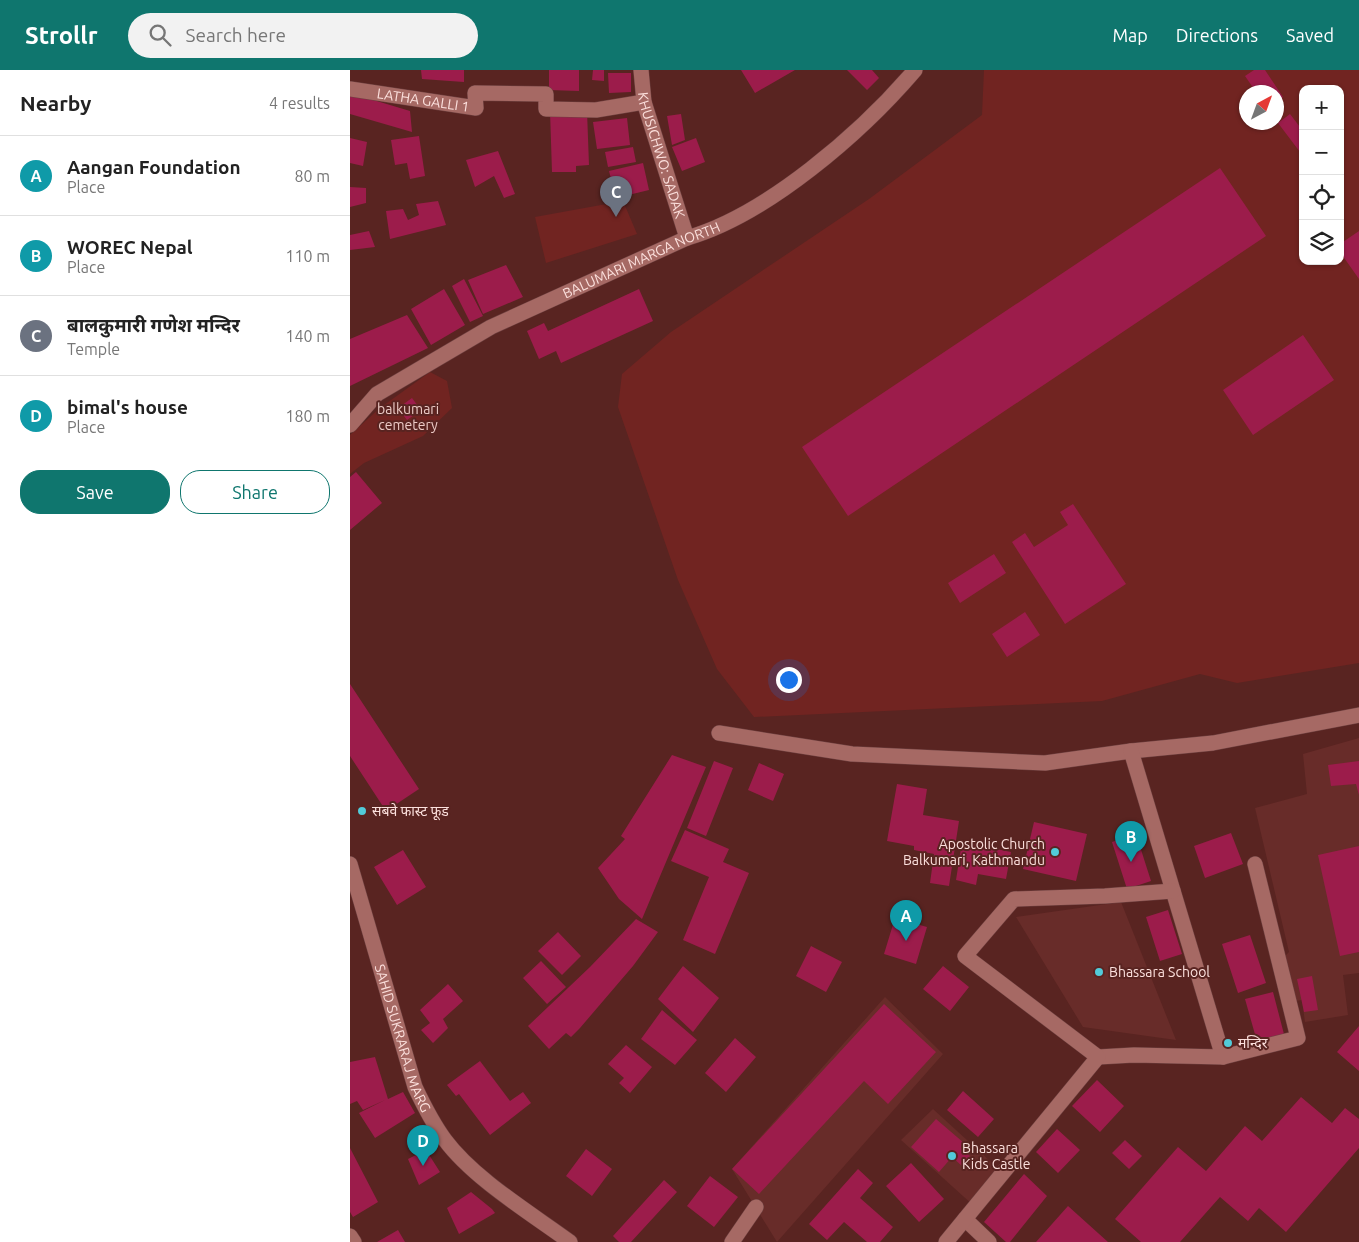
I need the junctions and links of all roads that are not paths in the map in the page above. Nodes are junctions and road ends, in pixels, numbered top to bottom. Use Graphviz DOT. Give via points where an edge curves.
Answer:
graph roads {
  1 [pos="641,70"];
  2 [pos="915,70"];
  3 [pos="350,89"];
  4 [pos="644,102"];
  5 [pos="687,238"];
  6 [pos="350,425"];
  7 [pos="1359,714"];
  8 [pos="719,733"];
  9 [pos="1131,751"];
  10 [pos="350,864"];
  11 [pos="1255,864"];
  12 [pos="1173,891"];
  13 [pos="1098,1057"];
  14 [pos="1223,1057"];
  15 [pos="756,1207"];
  16 [pos="965,1219"];
  17 [pos="350,1236"];
  18 [pos="354,1242"];
  19 [pos="570,1242"];
  20 [pos="732,1242"];
  21 [pos="946,1242"];
  22 [pos="989,1242"];
  1 -- 4 [label="street, KHUSICHWO: SADAK"];
  2 -- 5 [label="street, BALUMARI MARGA NORTH" via="851,136 792,183 714,230"];
  3 -- 4 [label="street, LATHA GALLI 1" via="476,108 475,93 546,94 546,108 596,110"];
  4 -- 5 [label="street, KHUSICHWO: SADAK"];
  5 -- 6 [label="street, BALUMARI MARGA NORTH" via="491,327 377,394"];
  7 -- 9 [label="street" via="1213,743"];
  8 -- 9 [label="street" via="852,754 1045,763"];
  9 -- 12 [label="street"];
  10 -- 19 [label="street, SAHID SUKRARAJ MARG" via="415,1087 427,1112 446,1142 472,1167"];
  11 -- 14 [label="street" via="1298,1038"];
  12 -- 13 [label="street" via="1014,899 965,956"];
  12 -- 14 [label="street"];
  13 -- 14 [label="street"];
  13 -- 16 [label="street"];
  15 -- 20 [label="street"];
  16 -- 21 [label="street"];
  16 -- 22 [label="street"];
  17 -- 18 [label="street"];
}
